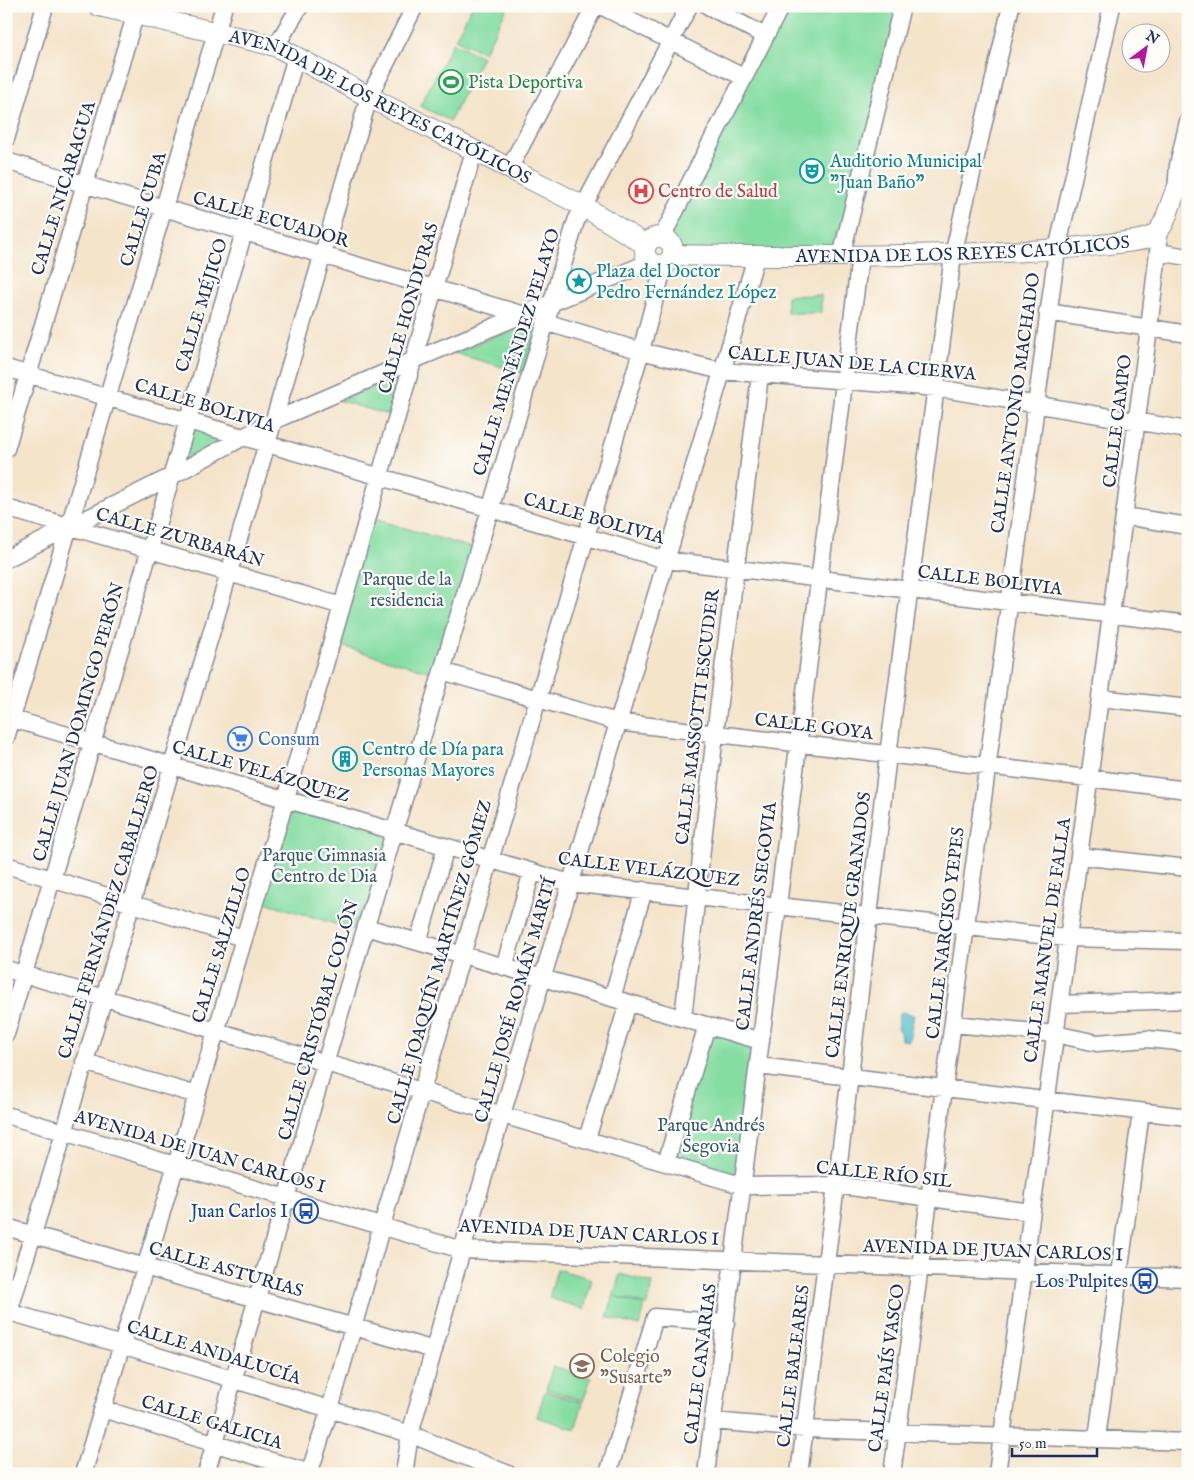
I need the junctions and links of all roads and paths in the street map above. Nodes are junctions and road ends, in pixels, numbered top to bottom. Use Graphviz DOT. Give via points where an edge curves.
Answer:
graph roads {
  1 [pos="46,6"];
  2 [pos="99,6"];
  3 [pos="224,6"];
  4 [pos="300,6"];
  5 [pos="415,6"];
  6 [pos="595,6"];
  7 [pos="601,6"];
  8 [pos="689,6"];
  9 [pos="708,6"];
  10 [pos="781,6"];
  11 [pos="902,6"];
  12 [pos="1112,6"];
  13 [pos="1010,7"];
  14 [pos="137,10"];
  15 [pos="216,32"];
  16 [pos="765,36"];
  17 [pos="671,41"];
  18 [pos="276,46"];
  19 [pos="296,57"];
  20 [pos="743,78"];
  21 [pos="369,97"];
  22 [pos="1188,121"];
  23 [pos="6,139"];
  24 [pos="474,151"];
  25 [pos="6,161"];
  26 [pos="510,168"];
  27 [pos="1182,184"];
  28 [pos="85,186"];
  29 [pos="585,207"];
  30 [pos="164,209"];
  31 [pos="244,231"];
  32 [pos="1157,242"];
  33 [pos="1057,250"];
  34 [pos="659,253"];
  35 [pos="323,254"];
  36 [pos="953,255"];
  37 [pos="756,257"];
  38 [pos="850,257"];
  39 [pos="1188,257"];
  40 [pos="434,288"];
  41 [pos="550,304"];
  42 [pos="1048,312"];
  43 [pos="524,315"];
  44 [pos="545,322"];
  45 [pos="1149,328"];
  46 [pos="1188,334"];
  47 [pos="641,351"];
  48 [pos="414,360"];
  49 [pos="6,368"];
  50 [pos="722,371"];
  51 [pos="28,374"];
  52 [pos="760,375"];
  53 [pos="843,379"];
  54 [pos="937,388"];
  55 [pos="108,396"];
  56 [pos="1036,404"];
  57 [pos="187,420"];
  58 [pos="273,421"];
  59 [pos="1137,422"];
  60 [pos="1188,430"];
  61 [pos="241,437"];
  62 [pos="266,444"];
  63 [pos="6,449"];
  64 [pos="170,477"];
  65 [pos="380,477"];
  66 [pos="6,508"];
  67 [pos="490,510"];
  68 [pos="1124,516"];
  69 [pos="69,526"];
  70 [pos="1188,526"];
  71 [pos="585,537"];
  72 [pos="149,550"];
  73 [pos="6,559"];
  74 [pos="666,560"];
  75 [pos="735,569"];
  76 [pos="229,573"];
  77 [pos="818,578"];
  78 [pos="909,590"];
  79 [pos="1008,602"];
  80 [pos="342,606"];
  81 [pos="1110,615"];
  82 [pos="1188,624"];
  83 [pos="442,671"];
  84 [pos="1100,698"];
  85 [pos="537,700"];
  86 [pos="1188,708"];
  87 [pos="9,718"];
  88 [pos="618,722"];
  89 [pos="715,734"];
  90 [pos="6,738"];
  91 [pos="93,742"];
  92 [pos="798,745"];
  93 [pos="888,755"];
  94 [pos="172,766"];
  95 [pos="987,767"];
  96 [pos="1090,778"];
  97 [pos="1188,790"];
  98 [pos="286,799"];
  99 [pos="394,831"];
  100 [pos="446,847"];
  101 [pos="1079,856"];
  102 [pos="490,860"];
  103 [pos="6,865"];
  104 [pos="1188,868"];
  105 [pos="532,872"];
  106 [pos="53,879"];
  107 [pos="570,883"];
  108 [pos="644,890"];
  109 [pos="696,896"];
  110 [pos="131,902"];
  111 [pos="779,905"];
  112 [pos="870,917"];
  113 [pos="366,927"];
  114 [pos="966,927"];
  115 [pos="244,938"];
  116 [pos="1068,938"];
  117 [pos="1188,941"];
  118 [pos="418,942"];
  119 [pos="462,954"];
  120 [pos="504,966"];
  121 [pos="6,970"];
  122 [pos="24,974"];
  123 [pos="543,978"];
  124 [pos="103,997"];
  125 [pos="620,1000"];
  126 [pos="1188,1000"];
  127 [pos="1059,1004"];
  128 [pos="683,1018"];
  129 [pos="954,1024"];
  130 [pos="707,1025"];
  131 [pos="216,1030"];
  132 [pos="6,1034"];
  133 [pos="1055,1034"];
  134 [pos="761,1041"];
  135 [pos="1188,1043"];
  136 [pos="84,1062"];
  137 [pos="325,1064"];
  138 [pos="758,1066"];
  139 [pos="850,1076"];
  140 [pos="944,1087"];
  141 [pos="421,1092"];
  142 [pos="197,1095"];
  143 [pos="1045,1102"];
  144 [pos="1141,1112"];
  145 [pos="502,1114"];
  146 [pos="6,1115"];
  147 [pos="1188,1117"];
  148 [pos="64,1133"];
  149 [pos="587,1140"];
  150 [pos="666,1163"];
  151 [pos="176,1166"];
  152 [pos="836,1185"];
  153 [pos="744,1186"];
  154 [pos="287,1197"];
  155 [pos="930,1198"];
  156 [pos="1031,1212"];
  157 [pos="382,1225"];
  158 [pos="6,1227"];
  159 [pos="32,1235"];
  160 [pos="462,1250"];
  161 [pos="734,1259"];
  162 [pos="826,1264"];
  163 [pos="146,1267"];
  164 [pos="920,1268"];
  165 [pos="1022,1270"];
  166 [pos="1119,1275"];
  167 [pos="1188,1278"];
  168 [pos="258,1299"];
  169 [pos="7,1312"];
  170 [pos="726,1323"];
  171 [pos="353,1327"];
  172 [pos="122,1345"];
  173 [pos="434,1350"];
  174 [pos="234,1379"];
  175 [pos="103,1409"];
  176 [pos="330,1409"];
  177 [pos="713,1421"];
  178 [pos="805,1429"];
  179 [pos="898,1430"];
  180 [pos="410,1434"];
  181 [pos="1002,1434"];
  182 [pos="1097,1438"];
  183 [pos="1188,1442"];
  184 [pos="216,1443"];
  185 [pos="310,1473"];
  186 [pos="83,1474"];
  187 [pos="206,1474"];
  188 [pos="404,1474"];
  189 [pos="508,1474"];
  190 [pos="608,1474"];
  191 [pos="706,1474"];
  192 [pos="799,1474"];
  193 [pos="892,1474"];
  194 [pos="997,1474"];
  1 -- 23 [label="street"];
  2 -- 14 [label="main road, AVENIDA DE LOS REYES CATÓLICOS"];
  3 -- 15 [label="street, CALLE CUBA"];
  4 -- 18 [label="street"];
  5 -- 21 [label="street, CALLE FERNÁNDEZ CABALLERO"];
  6 -- 26 [label="street"];
  7 -- 17 [label="street"];
  8 -- 17 [label="street, CALLE MENÉNDEZ PELAYO"];
  9 -- 16 [label="street"];
  10 -- 16 [label="street, CALLE JOAQUÍN MARTÍNEZ GÓMEZ"];
  11 -- 38 [label="street, CALLE ANDRÉS SEGOVIA"];
  12 -- 33 [label="street, CALLE ANTONIO MACHADO"];
  13 -- 36 [label="street, CALLE ENRIQUE GRANADOS"];
  14 -- 15 [label="main road, AVENIDA DE LOS REYES CATÓLICOS"];
  14 -- 28 [label="street, CALLE NICARAGUA"];
  15 -- 18 [label="main road, AVENIDA DE LOS REYES CATÓLICOS"];
  15 -- 30 [label="street, CALLE CUBA"];
  16 -- 20 [label="street, CALLE JOAQUÍN MARTÍNEZ GÓMEZ"];
  17 -- 20 [label="street"];
  17 -- 29 [label="street, CALLE MENÉNDEZ PELAYO"];
  18 -- 19 [label="main road, AVENIDA DE LOS REYES CATÓLICOS"];
  19 -- 21 [label="main road, AVENIDA DE LOS REYES CATÓLICOS"];
  19 -- 31 [label="street, CALLE MÉJICO"];
  20 -- 34 [label="street, CALLE JOAQUÍN MARTÍNEZ GÓMEZ"];
  21 -- 24 [label="main road, AVENIDA DE LOS REYES CATÓLICOS"];
  21 -- 35 [label="street, CALLE FERNÁNDEZ CABALLERO"];
  22 -- 27 [label="street" via="1178,165"];
  24 -- 26 [label="main road, AVENIDA DE LOS REYES CATÓLICOS"];
  24 -- 40 [label="street, CALLE HONDURAS"];
  25 -- 28 [label="street, CALLE ECUADOR"];
  26 -- 29 [label="main road, AVENIDA DE LOS REYES CATÓLICOS"];
  27 -- 32 [label="main road"];
  28 -- 30 [label="street, CALLE ECUADOR"];
  28 -- 51 [label="street, CALLE NICARAGUA"];
  29 -- 34 [label="main road, AVENIDA DE LOS REYES CATÓLICOS"];
  29 -- 41 [label="street, CALLE MENÉNDEZ PELAYO" via="576,221"];
  30 -- 31 [label="street, CALLE ECUADOR"];
  30 -- 55 [label="street, CALLE CUBA"];
  31 -- 35 [label="street, CALLE ECUADOR"];
  31 -- 57 [label="street, CALLE MÉJICO"];
  32 -- 33 [label="main road, AVENIDA DE LOS REYES CATÓLICOS" via="1134,241"];
  32 -- 39 [label="street"];
  32 -- 45 [label="street, CALLE CAMPO"];
  33 -- 36 [label="main road, AVENIDA DE LOS REYES CATÓLICOS"];
  33 -- 42 [label="street, CALLE ANTONIO MACHADO"];
  34 -- 37 [label="main road, AVENIDA DE LOS REYES CATÓLICOS"];
  34 -- 41 [label="street"];
  34 -- 47 [label="street, CALLE JOAQUÍN MARTÍNEZ GÓMEZ"];
  35 -- 40 [label="street, CALLE ECUADOR"];
  35 -- 58 [label="street, CALLE FERNÁNDEZ CABALLERO"];
  36 -- 38 [label="main road, AVENIDA DE LOS REYES CATÓLICOS"];
  36 -- 54 [label="street, CALLE ENRIQUE GRANADOS"];
  37 -- 38 [label="main road, AVENIDA DE LOS REYES CATÓLICOS"];
  37 -- 50 [label="street, CALLE JOSÉ ROMÁN MARTÍ"];
  38 -- 53 [label="street, CALLE ANDRÉS SEGOVIA"];
  40 -- 43 [label="street, CALLE ECUADOR"];
  40 -- 48 [label="street, CALLE HONDURAS"];
  41 -- 43 [label="street"];
  41 -- 44 [label="street, CALLE MENÉNDEZ PELAYO"];
  42 -- 45 [label="street"];
  42 -- 56 [label="street, CALLE ANTONIO MACHADO"];
  43 -- 48 [label="street"];
  44 -- 47 [label="street, CALLE JUAN DE LA CIERVA"];
  44 -- 67 [label="street, CALLE MENÉNDEZ PELAYO"];
  45 -- 46 [label="street"];
  45 -- 59 [label="street, CALLE CAMPO"];
  47 -- 50 [label="street, CALLE JUAN DE LA CIERVA"];
  47 -- 71 [label="street, CALLE JOAQUÍN MARTÍNEZ GÓMEZ"];
  48 -- 58 [label="street"];
  48 -- 65 [label="street, CALLE HONDURAS"];
  49 -- 51 [label="street, CALLE BOLIVIA"];
  50 -- 52 [label="street, CALLE JUAN DE LA CIERVA"];
  50 -- 74 [label="street, CALLE JOSÉ ROMÁN MARTÍ"];
  51 -- 55 [label="street, CALLE BOLIVIA"];
  51 -- 63 [label="street, CALLE NICARAGUA"];
  52 -- 53 [label="street, CALLE JUAN DE LA CIERVA"];
  52 -- 75 [label="street, CALLE MASSOTTI ESCUDER"];
  53 -- 54 [label="street, CALLE JUAN DE LA CIERVA"];
  53 -- 77 [label="street, CALLE ANDRÉS SEGOVIA"];
  54 -- 56 [label="street, CALLE JUAN DE LA CIERVA"];
  54 -- 78 [label="street, CALLE ENRIQUE GRANADOS"];
  55 -- 57 [label="street, CALLE BOLIVIA"];
  55 -- 69 [label="street, CALLE CUBA"];
  56 -- 59 [label="street, CALLE JUAN DE LA CIERVA"];
  56 -- 79 [label="street, CALLE ANTONIO MACHADO"];
  57 -- 61 [label="street, CALLE BOLIVIA"];
  57 -- 64 [label="street, CALLE JUAN DOMINGO PERÓN"];
  58 -- 61 [label="street"];
  58 -- 62 [label="street, CALLE FERNÁNDEZ CABALLERO"];
  59 -- 60 [label="street, CALLE JUAN DE LA CIERVA"];
  59 -- 68 [label="street, CALLE CAMPO"];
  61 -- 62 [label="street, CALLE BOLIVIA"];
  61 -- 64 [label="street"];
  62 -- 65 [label="street, CALLE BOLIVIA"];
  62 -- 76 [label="street, CALLE FERNÁNDEZ CABALLERO"];
  64 -- 69 [label="street"];
  64 -- 72 [label="street, CALLE JUAN DOMINGO PERÓN"];
  65 -- 67 [label="street, CALLE BOLIVIA"];
  65 -- 80 [label="street, CALLE SALZILLO"];
  66 -- 69 [label="street, CALLE ZURBARÁN"];
  67 -- 71 [label="street, CALLE BOLIVIA"];
  67 -- 83 [label="street, CALLE CRISTÓBAL COLÓN"];
  68 -- 70 [label="street"];
  68 -- 81 [label="street, CALLE CAMPO"];
  69 -- 72 [label="street, CALLE ZURBARÁN"];
  69 -- 73 [label="street"];
  69 -- 87 [label="street, CALLE CUBA"];
  71 -- 74 [label="street, CALLE BOLIVIA"];
  71 -- 85 [label="street, CALLE JOAQUÍN MARTÍNEZ GÓMEZ"];
  72 -- 76 [label="street, CALLE ZURBARÁN"];
  72 -- 91 [label="street, CALLE JUAN DOMINGO PERÓN"];
  74 -- 75 [label="street, CALLE BOLIVIA"];
  74 -- 88 [label="street, CALLE JOSÉ ROMÁN MARTÍ"];
  75 -- 77 [label="street, CALLE BOLIVIA"];
  75 -- 89 [label="street, CALLE MASSOTTI ESCUDER"];
  76 -- 80 [label="street, CALLE ZURBARÁN"];
  76 -- 94 [label="street, CALLE FERNÁNDEZ CABALLERO"];
  77 -- 78 [label="street, CALLE BOLIVIA"];
  77 -- 92 [label="street, CALLE ANDRÉS SEGOVIA"];
  78 -- 79 [label="street, CALLE BOLIVIA"];
  78 -- 93 [label="street, CALLE ENRIQUE GRANADOS"];
  79 -- 81 [label="street, CALLE BOLIVIA"];
  79 -- 95 [label="street, CALLE NARCISO YEPES"];
  80 -- 98 [label="street, CALLE SALZILLO"];
  81 -- 82 [label="street, CALLE BOLIVIA"];
  81 -- 84 [label="street, CALLE MANUEL DE FALLA"];
  83 -- 85 [label="street, CALLE GOYA"];
  83 -- 99 [label="street, CALLE CRISTÓBAL COLÓN"];
  84 -- 86 [label="street"];
  84 -- 96 [label="street, CALLE MANUEL DE FALLA"];
  85 -- 88 [label="street, CALLE GOYA"];
  85 -- 102 [label="street, CALLE JOAQUÍN MARTÍNEZ GÓMEZ"];
  87 -- 90 [label="street, CALLE CUBA"];
  87 -- 91 [label="street, CALLE VELÁZQUEZ"];
  88 -- 89 [label="street, CALLE GOYA"];
  88 -- 107 [label="street, CALLE JOSÉ ROMÁN MARTÍ"];
  89 -- 92 [label="street, CALLE GOYA"];
  89 -- 109 [label="street, CALLE MASSOTTI ESCUDER"];
  91 -- 94 [label="street, CALLE VELÁZQUEZ"];
  91 -- 106 [label="street, CALLE JUAN DOMINGO PERÓN"];
  92 -- 93 [label="street, CALLE GOYA"];
  92 -- 111 [label="street, CALLE ANDRÉS SEGOVIA"];
  93 -- 95 [label="street, CALLE GOYA"];
  93 -- 112 [label="street, CALLE ENRIQUE GRANADOS"];
  94 -- 98 [label="street, CALLE VELÁZQUEZ"];
  94 -- 110 [label="street, CALLE FERNÁNDEZ CABALLERO"];
  95 -- 96 [label="street, CALLE GOYA"];
  95 -- 114 [label="street, CALLE NARCISO YEPES"];
  96 -- 97 [label="street, CALLE GOYA"];
  96 -- 101 [label="street, CALLE MANUEL DE FALLA"];
  98 -- 99 [label="street, CALLE VELÁZQUEZ"];
  98 -- 115 [label="street, CALLE SALZILLO"];
  99 -- 100 [label="street, CALLE VELÁZQUEZ"];
  99 -- 113 [label="street, CALLE CRISTÓBAL COLÓN"];
  100 -- 102 [label="street, CALLE VELÁZQUEZ"];
  100 -- 118 [label="street"];
  101 -- 104 [label="street"];
  101 -- 116 [label="street, CALLE MANUEL DE FALLA"];
  102 -- 105 [label="street, CALLE VELÁZQUEZ"];
  102 -- 119 [label="street, CALLE JOAQUÍN MARTÍNEZ GÓMEZ"];
  103 -- 106 [label="street"];
  105 -- 107 [label="street, CALLE VELÁZQUEZ"];
  105 -- 120 [label="street"];
  106 -- 110 [label="street"];
  106 -- 122 [label="street, CALLE JUAN DOMINGO PERÓN"];
  107 -- 108 [label="street, CALLE VELÁZQUEZ"];
  107 -- 123 [label="street, CALLE JOSÉ ROMÁN MARTÍ"];
  108 -- 109 [label="street, CALLE VELÁZQUEZ"];
  108 -- 125 [label="street"];
  109 -- 111 [label="street, CALLE VELÁZQUEZ"];
  109 -- 128 [label="street, CALLE MASSOTTI ESCUDER"];
  110 -- 115 [label="street"];
  110 -- 124 [label="street, CALLE FERNÁNDEZ CABALLERO"];
  111 -- 112 [label="street, CALLE VELÁZQUEZ"];
  111 -- 134 [label="street, CALLE ANDRÉS SEGOVIA"];
  112 -- 114 [label="street, CALLE VELÁZQUEZ"];
  112 -- 139 [label="street, CALLE ENRIQUE GRANADOS"];
  113 -- 118 [label="street"];
  113 -- 137 [label="street, CALLE CRISTÓBAL COLÓN"];
  114 -- 116 [label="street, CALLE VELÁZQUEZ"];
  114 -- 129 [label="street, CALLE NARCISO YEPES"];
  115 -- 131 [label="street, CALLE SALZILLO"];
  116 -- 117 [label="street, CALLE VELÁZQUEZ"];
  116 -- 127 [label="street, CALLE MANUEL DE FALLA"];
  118 -- 119 [label="street"];
  119 -- 120 [label="street"];
  119 -- 141 [label="street, CALLE JOAQUÍN MARTÍNEZ GÓMEZ"];
  120 -- 123 [label="street"];
  121 -- 122 [label="street, CALLE RÍO SIL"];
  122 -- 124 [label="street, CALLE RÍO SIL"];
  122 -- 132 [label="street, CALLE JUAN DOMINGO PERÓN"];
  123 -- 125 [label="street"];
  123 -- 145 [label="street, CALLE JOSÉ ROMÁN MARTÍ"];
  124 -- 131 [label="street, CALLE RÍO SIL"];
  124 -- 136 [label="street, CALLE FERNÁNDEZ CABALLERO"];
  125 -- 128 [label="street"];
  125 -- 149 [label="street"];
  126 -- 127 [label="street"];
  127 -- 133 [label="street, CALLE MANUEL DE FALLA"];
  128 -- 130 [label="street"];
  129 -- 133 [label="street"];
  129 -- 140 [label="street, CALLE NARCISO YEPES"];
  130 -- 134 [label="street"];
  130 -- 150 [label="street"];
  131 -- 137 [label="street, CALLE RÍO SIL"];
  131 -- 142 [label="street, CALLE SALZILLO"];
  133 -- 135 [label="street" via="1097,1042 1147,1039"];
  133 -- 143 [label="street, CALLE MANUEL DE FALLA"];
  134 -- 138 [label="street, CALLE ANDRÉS SEGOVIA"];
  136 -- 142 [label="street"];
  136 -- 148 [label="street, CALLE FERNÁNDEZ CABALLERO"];
  137 -- 141 [label="street, CALLE RÍO SIL"];
  137 -- 154 [label="street, CALLE CRISTÓBAL COLÓN"];
  138 -- 139 [label="street"];
  138 -- 153 [label="street, CALLE ANDRÉS SEGOVIA"];
  139 -- 140 [label="street"];
  139 -- 152 [label="street, CALLE ENRIQUE GRANADOS"];
  140 -- 143 [label="street"];
  140 -- 155 [label="street, CALLE NARCISO YEPES"];
  141 -- 145 [label="street, CALLE RÍO SIL"];
  141 -- 157 [label="street, CALLE JOAQUÍN MARTÍNEZ GÓMEZ"];
  142 -- 151 [label="street, CALLE SALZILLO"];
  143 -- 144 [label="street"];
  143 -- 156 [label="street, CALLE MANUEL DE FALLA"];
  144 -- 147 [label="street"];
  144 -- 166 [label="street"];
  145 -- 149 [label="street, CALLE RÍO SIL"];
  145 -- 160 [label="street, CALLE JOSÉ ROMÁN MARTÍ"];
  146 -- 148 [label="street, AVENIDA DE JUAN CARLOS I"];
  148 -- 151 [label="street, AVENIDA DE JUAN CARLOS I"];
  148 -- 159 [label="street, CALLE FERNÁNDEZ CABALLERO"];
  149 -- 150 [label="street, CALLE RÍO SIL"];
  150 -- 153 [label="street, CALLE RÍO SIL"];
  151 -- 154 [label="street, AVENIDA DE JUAN CARLOS I"];
  151 -- 163 [label="street, CALLE SALZILLO"];
  152 -- 153 [label="street, CALLE RÍO SIL"];
  152 -- 155 [label="street, CALLE RÍO SIL"];
  152 -- 162 [label="street, CALLE ENRIQUE GRANADOS"];
  153 -- 161 [label="street, CALLE ANDRÉS SEGOVIA"];
  154 -- 157 [label="street, AVENIDA DE JUAN CARLOS I"];
  154 -- 168 [label="street, CALLE CRISTÓBAL COLÓN"];
  155 -- 156 [label="street, CALLE RÍO SIL"];
  155 -- 164 [label="street, CALLE NARCISO YEPES"];
  156 -- 165 [label="street, CALLE MANUEL DE FALLA"];
  157 -- 160 [label="street, AVENIDA DE JUAN CARLOS I"];
  157 -- 171 [label="street, CALLE JOAQUÍN MARTÍNEZ GÓMEZ"];
  158 -- 159 [label="street, CALLE ASTURIAS"];
  159 -- 163 [label="street, CALLE ASTURIAS"];
  159 -- 169 [label="street, CALLE FERNÁNDEZ CABALLERO"];
  160 -- 161 [label="street, AVENIDA DE JUAN CARLOS I"];
  160 -- 173 [label="street, CALLE JOSÉ ROMÁN MARTÍ"];
  161 -- 162 [label="street, AVENIDA DE JUAN CARLOS I"];
  161 -- 170 [label="street, CALLE CANARIAS"];
  162 -- 164 [label="street, AVENIDA DE JUAN CARLOS I"];
  162 -- 178 [label="street, CALLE BALEARES"];
  163 -- 168 [label="street, CALLE ASTURIAS"];
  163 -- 172 [label="street, CALLE SALZILLO"];
  164 -- 165 [label="street, AVENIDA DE JUAN CARLOS I"];
  164 -- 179 [label="street, CALLE PAÍS VASCO"];
  165 -- 166 [label="street, AVENIDA DE JUAN CARLOS I"];
  165 -- 181 [label="street, CALLE MANUEL DE FALLA"];
  166 -- 167 [label="street, AVENIDA DE JUAN CARLOS I"];
  166 -- 182 [label="street"];
  168 -- 171 [label="street, CALLE ASTURIAS"];
  168 -- 174 [label="street, CALLE CRISTÓBAL COLÓN"];
  169 -- 172 [label="street, CALLE ANDALUCÍA"];
  170 -- 177 [label="street, CALLE CANARIAS"];
  170 -- 190 [label="street" via="656,1317"];
  171 -- 173 [label="street, CALLE ASTURIAS"];
  171 -- 176 [label="street, CALLE JOAQUÍN MARTÍNEZ GÓMEZ"];
  172 -- 174 [label="street, CALLE ANDALUCÍA"];
  172 -- 175 [label="street, CALLE SALZILLO"];
  173 -- 180 [label="street, CALLE JOSÉ ROMÁN MARTÍ"];
  174 -- 176 [label="street, CALLE ANDALUCÍA"];
  174 -- 184 [label="street, CALLE CRISTÓBAL COLÓN"];
  175 -- 184 [label="street, CALLE GALICIA"];
  175 -- 186 [label="street, CALLE SALZILLO"];
  176 -- 180 [label="street, CALLE ANDALUCÍA"];
  176 -- 185 [label="street, CALLE JOAQUÍN MARTÍNEZ GÓMEZ"];
  177 -- 178 [label="street"];
  177 -- 191 [label="street, CALLE CANARIAS"];
  178 -- 179 [label="street"];
  178 -- 192 [label="street, CALLE BALEARES"];
  179 -- 181 [label="street"];
  179 -- 193 [label="street, CALLE PAÍS VASCO"];
  180 -- 188 [label="street, CALLE JOSÉ ROMÁN MARTÍ"];
  180 -- 189 [label="street, CALLE ANDALUCÍA"];
  181 -- 182 [label="street"];
  181 -- 194 [label="street, CALLE MANUEL DE FALLA"];
  182 -- 183 [label="street"];
  184 -- 185 [label="street, CALLE GALICIA"];
  184 -- 187 [label="street, CALLE CRISTÓBAL COLÓN"];
}
